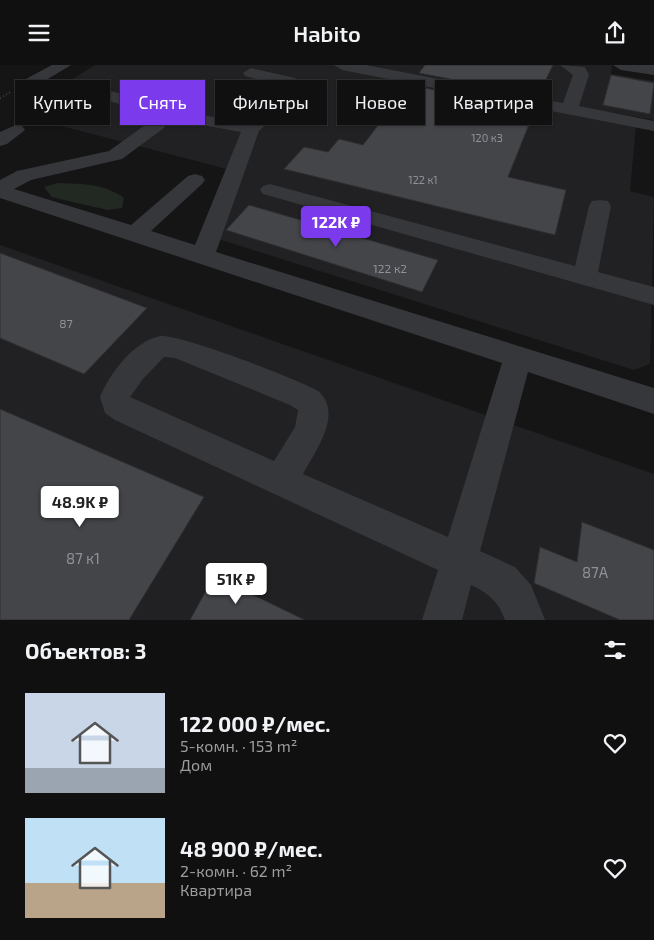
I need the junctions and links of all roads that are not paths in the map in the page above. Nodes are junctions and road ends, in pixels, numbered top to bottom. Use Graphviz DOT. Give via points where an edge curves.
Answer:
graph roads {
  1 [pos="63,65"];
  2 [pos="342,65"];
  3 [pos="568,65"];
  4 [pos="621,65"];
  5 [pos="654,70"];
  6 [pos="251,73"];
  7 [pos="36,80"];
  8 [pos="425,95"];
  9 [pos="110,96"];
  10 [pos="569,109"];
  11 [pos="157,125"];
  12 [pos="654,126"];
  13 [pos="251,129"];
  14 [pos="654,142"];
  15 [pos="195,180"];
  16 [pos="0,190"];
  17 [pos="270,190"];
  18 [pos="600,206"];
  19 [pos="135,234"];
  20 [pos="203,256"];
  21 [pos="585,277"];
  22 [pos="654,296"];
  23 [pos="518,357"];
  24 [pos="654,401"];
  25 [pos="281,480"];
  26 [pos="460,559"];
  27 [pos="442,620"];
  28 [pos="525,620"];
  1 -- 7 [label="lane"];
  2 -- 10 [label="lane"];
  3 -- 10 [label="lane" via="580,70 581,75"];
  4 -- 5 [label="lane"];
  6 -- 13 [label="lane" via="289,81 297,86"];
  8 -- 14 [label="lane"];
  9 -- 13 [label="lane" via="197,119"];
  10 -- 12 [label="lane"];
  11 -- 16 [label="lane" via="116,155 24,175"];
  13 -- 20 [label="lane"];
  15 -- 19 [label="lane"];
  16 -- 19 [label="lane"];
  17 -- 21 [label="lane"];
  18 -- 21 [label="lane"];
  19 -- 20 [label="lane"];
  20 -- 23 [label="lane"];
  21 -- 22 [label="lane"];
  23 -- 24 [label="lane"];
  23 -- 26 [label="lane"];
  25 -- 25 [label="lane" via="126,411 116,404 115,397 120,387 156,348 165,346 179,348 302,396 311,402 314,411 311,425"];
  25 -- 26 [label="lane"];
  26 -- 27 [label="lane"];
  26 -- 28 [label="lane" via="502,580 517,599"];
}
